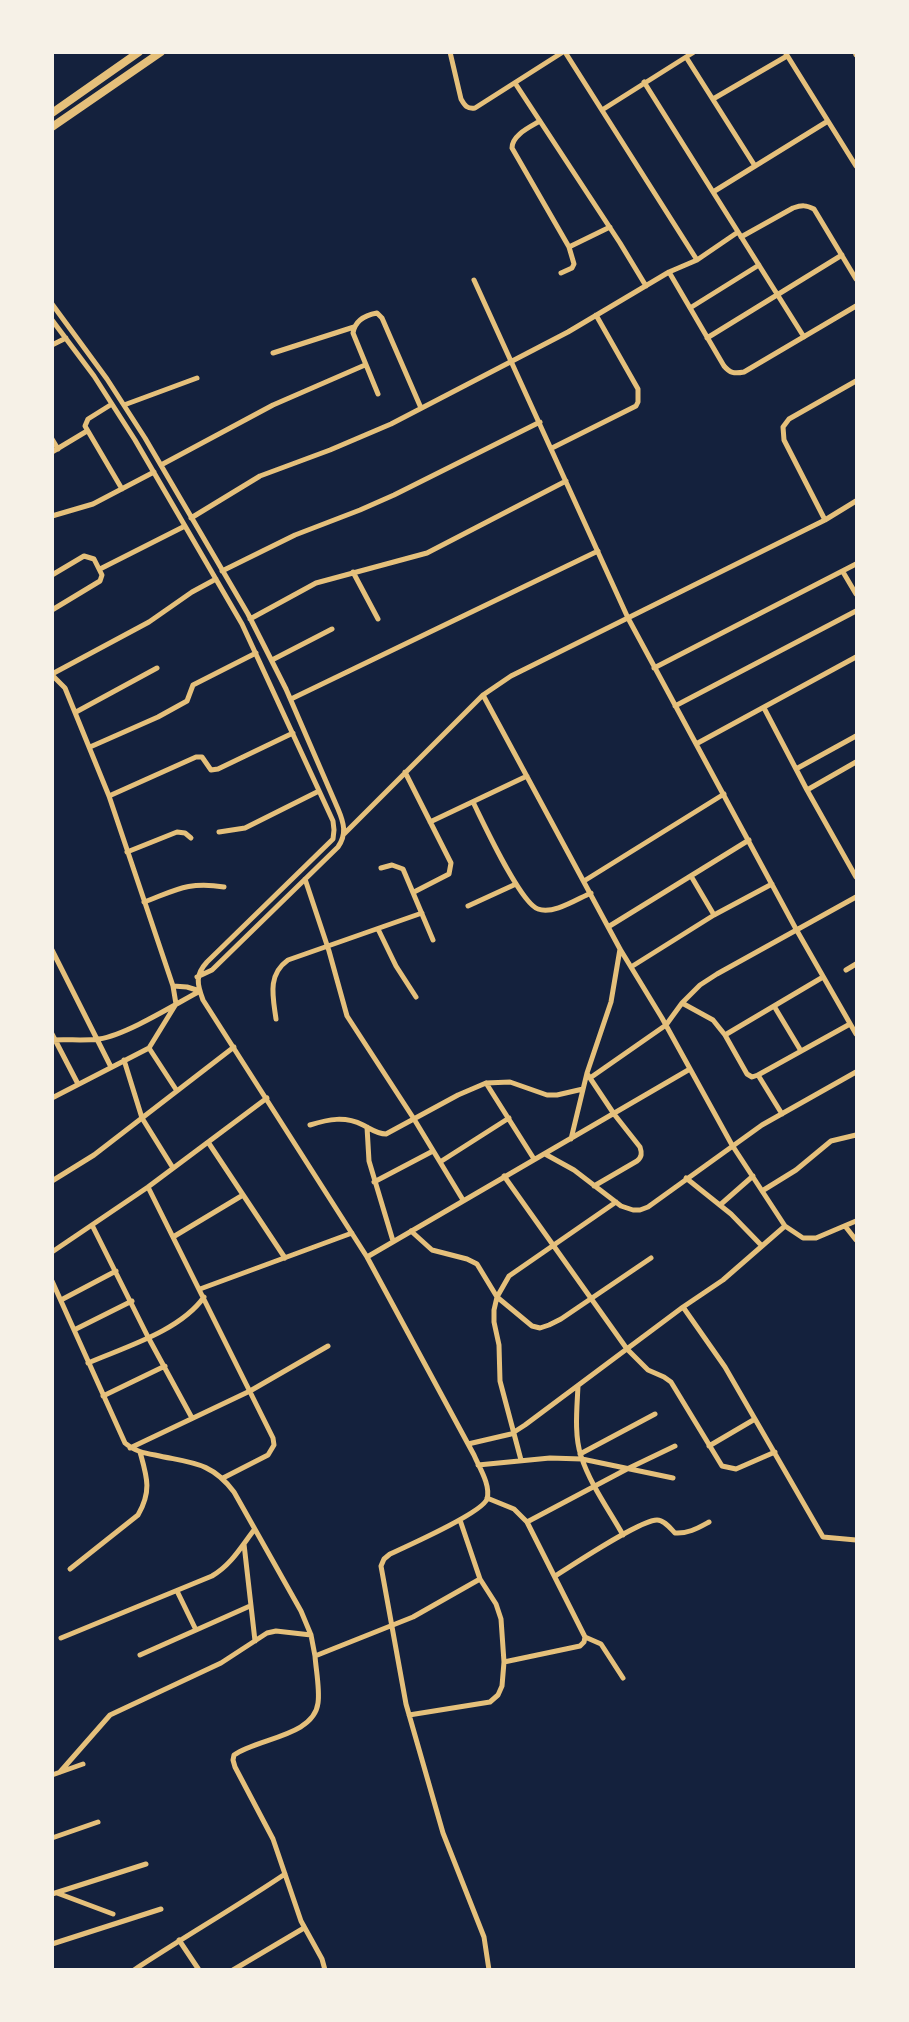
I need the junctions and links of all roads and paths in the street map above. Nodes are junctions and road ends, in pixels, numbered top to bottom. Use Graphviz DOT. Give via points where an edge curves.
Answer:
graph roads {
  1 [pos="139,52"];
  2 [pos="161,52"];
  3 [pos="450,52"];
  4 [pos="564,52"];
  5 [pos="694,52"];
  6 [pos="786,54"];
  7 [pos="686,57"];
  8 [pos="644,82"];
  9 [pos="515,83"];
  10 [pos="713,99"];
  11 [pos="602,110"];
  12 [pos="52,113"];
  13 [pos="540,121"];
  14 [pos="828,121"];
  15 [pos="52,127"];
  16 [pos="755,166"];
  17 [pos="856,166"];
  18 [pos="713,192"];
  19 [pos="609,227"];
  20 [pos="740,235"];
  21 [pos="569,247"];
  22 [pos="842,255"];
  23 [pos="697,260"];
  24 [pos="759,265"];
  25 [pos="669,272"];
  26 [pos="561,273"];
  27 [pos="856,279"];
  28 [pos="474,280"];
  29 [pos="646,286"];
  30 [pos="778,296"];
  31 [pos="52,304"];
  32 [pos="856,306"];
  33 [pos="690,308"];
  34 [pos="596,315"];
  35 [pos="52,320"];
  36 [pos="354,327"];
  37 [pos="804,337"];
  38 [pos="66,338"];
  39 [pos="707,338"];
  40 [pos="52,345"];
  41 [pos="273,353"];
  42 [pos="511,362"];
  43 [pos="365,365"];
  44 [pos="197,378"];
  45 [pos="855,382"];
  46 [pos="856,389"];
  47 [pos="378,394"];
  48 [pos="112,404"];
  49 [pos="124,405"];
  50 [pos="421,408"];
  51 [pos="540,422"];
  52 [pos="87,431"];
  53 [pos="52,439"];
  54 [pos="552,448"];
  55 [pos="55,450"];
  56 [pos="160,465"];
  57 [pos="154,472"];
  58 [pos="566,481"];
  59 [pos="122,489"];
  60 [pos="856,501"];
  61 [pos="52,516"];
  62 [pos="191,518"];
  63 [pos="825,520"];
  64 [pos="185,526"];
  65 [pos="598,551"];
  66 [pos="856,564"];
  67 [pos="100,569"];
  68 [pos="222,571"];
  69 [pos="353,572"];
  70 [pos="843,572"];
  71 [pos="52,575"];
  72 [pos="216,579"];
  73 [pos="856,594"];
  74 [pos="52,610"];
  75 [pos="856,611"];
  76 [pos="628,618"];
  77 [pos="250,619"];
  78 [pos="378,619"];
  79 [pos="332,629"];
  80 [pos="256,653"];
  81 [pos="856,657"];
  82 [pos="272,660"];
  83 [pos="157,668"];
  84 [pos="654,668"];
  85 [pos="52,675"];
  86 [pos="483,695"];
  87 [pos="291,699"];
  88 [pos="675,706"];
  89 [pos="764,708"];
  90 [pos="76,712"];
  91 [pos="293,733"];
  92 [pos="856,736"];
  93 [pos="696,744"];
  94 [pos="90,747"];
  95 [pos="856,763"];
  96 [pos="796,769"];
  97 [pos="405,772"];
  98 [pos="527,776"];
  99 [pos="807,790"];
  100 [pos="319,791"];
  101 [pos="724,794"];
  102 [pos="109,796"];
  103 [pos="473,802"];
  104 [pos="430,822"];
  105 [pos="219,832"];
  106 [pos="344,834"];
  107 [pos="191,838"];
  108 [pos="749,840"];
  109 [pos="128,852"];
  110 [pos="381,868"];
  111 [pos="691,876"];
  112 [pos="856,876"];
  113 [pos="305,879"];
  114 [pos="584,881"];
  115 [pos="516,884"];
  116 [pos="772,884"];
  117 [pos="224,887"];
  118 [pos="414,892"];
  119 [pos="591,893"];
  120 [pos="856,897"];
  121 [pos="144,902"];
  122 [pos="468,906"];
  123 [pos="422,913"];
  124 [pos="714,915"];
  125 [pos="608,927"];
  126 [pos="378,929"];
  127 [pos="796,930"];
  128 [pos="433,940"];
  129 [pos="328,947"];
  130 [pos="620,949"];
  131 [pos="52,950"];
  132 [pos="856,963"];
  133 [pos="631,966"];
  134 [pos="846,970"];
  135 [pos="197,977"];
  136 [pos="823,977"];
  137 [pos="173,986"];
  138 [pos="200,991"];
  139 [pos="416,997"];
  140 [pos="682,1003"];
  141 [pos="176,1004"];
  142 [pos="774,1006"];
  143 [pos="276,1019"];
  144 [pos="850,1024"];
  145 [pos="666,1025"];
  146 [pos="856,1034"];
  147 [pos="725,1035"];
  148 [pos="53,1037"];
  149 [pos="98,1039"];
  150 [pos="234,1047"];
  151 [pos="149,1048"];
  152 [pos="801,1051"];
  153 [pos="124,1060"];
  154 [pos="111,1067"];
  155 [pos="690,1069"];
  156 [pos="856,1072"];
  157 [pos="589,1075"];
  158 [pos="758,1076"];
  159 [pos="486,1083"];
  160 [pos="78,1084"];
  161 [pos="583,1089"];
  162 [pos="177,1090"];
  163 [pos="52,1098"];
  164 [pos="267,1098"];
  165 [pos="614,1114"];
  166 [pos="783,1114"];
  167 [pos="142,1118"];
  168 [pos="509,1118"];
  169 [pos="414,1119"];
  170 [pos="310,1125"];
  171 [pos="367,1127"];
  172 [pos="856,1136"];
  173 [pos="571,1139"];
  174 [pos="208,1142"];
  175 [pos="732,1145"];
  176 [pos="433,1151"];
  177 [pos="544,1154"];
  178 [pos="534,1159"];
  179 [pos="440,1162"];
  180 [pos="173,1168"];
  181 [pos="504,1176"];
  182 [pos="753,1176"];
  183 [pos="686,1178"];
  184 [pos="52,1181"];
  185 [pos="374,1182"];
  186 [pos="594,1186"];
  187 [pos="148,1187"];
  188 [pos="762,1191"];
  189 [pos="243,1195"];
  190 [pos="463,1200"];
  191 [pos="616,1202"];
  192 [pos="720,1205"];
  193 [pos="856,1221"];
  194 [pos="92,1225"];
  195 [pos="785,1226"];
  196 [pos="845,1226"];
  197 [pos="411,1231"];
  198 [pos="352,1233"];
  199 [pos="173,1238"];
  200 [pos="856,1240"];
  201 [pos="393,1241"];
  202 [pos="552,1246"];
  203 [pos="762,1246"];
  204 [pos="52,1252"];
  205 [pos="367,1257"];
  206 [pos="285,1258"];
  207 [pos="651,1258"];
  208 [pos="116,1271"];
  209 [pos="52,1281"];
  210 [pos="200,1289"];
  211 [pos="204,1297"];
  212 [pos="497,1297"];
  213 [pos="591,1299"];
  214 [pos="61,1300"];
  215 [pos="132,1301"];
  216 [pos="683,1307"];
  217 [pos="74,1330"];
  218 [pos="148,1337"];
  219 [pos="328,1346"];
  220 [pos="627,1349"];
  221 [pos="88,1363"];
  222 [pos="165,1366"];
  223 [pos="578,1386"];
  224 [pos="250,1391"];
  225 [pos="103,1396"];
  226 [pos="655,1414"];
  227 [pos="192,1418"];
  228 [pos="755,1419"];
  229 [pos="513,1433"];
  230 [pos="468,1444"];
  231 [pos="675,1446"];
  232 [pos="709,1446"];
  233 [pos="130,1448"];
  234 [pos="140,1452"];
  235 [pos="775,1452"];
  236 [pos="581,1456"];
  237 [pos="520,1460"];
  238 [pos="478,1465"];
  239 [pos="627,1469"];
  240 [pos="223,1478"];
  241 [pos="673,1478"];
  242 [pos="595,1486"];
  243 [pos="487,1498"];
  244 [pos="460,1520"];
  245 [pos="527,1522"];
  246 [pos="709,1522"];
  247 [pos="254,1530"];
  248 [pos="623,1535"];
  249 [pos="856,1540"];
  250 [pos="244,1544"];
  251 [pos="70,1569"];
  252 [pos="555,1576"];
  253 [pos="480,1579"];
  254 [pos="177,1590"];
  255 [pos="250,1606"];
  256 [pos="393,1626"];
  257 [pos="196,1630"];
  258 [pos="310,1635"];
  259 [pos="585,1637"];
  260 [pos="61,1638"];
  261 [pos="255,1641"];
  262 [pos="140,1655"];
  263 [pos="315,1656"];
  264 [pos="504,1662"];
  265 [pos="622,1678"];
  266 [pos="409,1715"];
  267 [pos="83,1764"];
  268 [pos="60,1772"];
  269 [pos="52,1775"];
  270 [pos="98,1822"];
  271 [pos="52,1838"];
  272 [pos="146,1864"];
  273 [pos="285,1874"];
  274 [pos="54,1892"];
  275 [pos="161,1909"];
  276 [pos="113,1914"];
  277 [pos="304,1928"];
  278 [pos="178,1940"];
  279 [pos="52,1944"];
  280 [pos="134,1970"];
  281 [pos="199,1970"];
  282 [pos="233,1970"];
  283 [pos="325,1970"];
  284 [pos="489,1970"];
  1 -- 12 [label="main road"];
  2 -- 15 [label="main road"];
  3 -- 9 [label="street" via="461,99 470,109"];
  4 -- 9 [label="street"];
  4 -- 11 [label="street"];
  5 -- 7 [label="street"];
  6 -- 10 [label="street"];
  6 -- 14 [label="street"];
  7 -- 8 [label="street"];
  7 -- 10 [label="street"];
  8 -- 11 [label="street"];
  8 -- 18 [label="street"];
  9 -- 13 [label="street"];
  10 -- 16 [label="street"];
  11 -- 23 [label="street"];
  13 -- 19 [label="street"];
  13 -- 21 [label="street" via="515,138 512,148"];
  14 -- 16 [label="street"];
  14 -- 17 [label="street"];
  16 -- 18 [label="street"];
  18 -- 20 [label="street"];
  19 -- 21 [label="street"];
  19 -- 29 [label="street"];
  20 -- 22 [label="street" via="808,205"];
  20 -- 23 [label="street"];
  20 -- 24 [label="street"];
  21 -- 26 [label="street" via="574,264"];
  22 -- 27 [label="street"];
  22 -- 30 [label="street"];
  23 -- 25 [label="street"];
  24 -- 30 [label="street"];
  24 -- 33 [label="street"];
  25 -- 29 [label="street"];
  25 -- 33 [label="street"];
  28 -- 42 [label="street"];
  29 -- 34 [label="street"];
  30 -- 37 [label="street"];
  30 -- 39 [label="street"];
  31 -- 49 [label="street"];
  32 -- 37 [label="street"];
  33 -- 39 [label="street"];
  34 -- 42 [label="street"];
  34 -- 54 [label="street" via="638,389 638,402"];
  35 -- 38 [label="street"];
  36 -- 41 [label="street"];
  36 -- 43 [label="street"];
  36 -- 50 [label="street" via="360,320 379,314"];
  37 -- 39 [label="street" via="735,374 724,366"];
  38 -- 40 [label="street"];
  38 -- 48 [label="street"];
  42 -- 50 [label="street"];
  42 -- 51 [label="street"];
  43 -- 47 [label="street"];
  43 -- 56 [label="street" via="273,405"];
  44 -- 49 [label="street"];
  45 -- 46 [label="street"];
  45 -- 63 [label="street" via="789,419 783,427 784,440"];
  48 -- 52 [label="street" via="88,419"];
  48 -- 57 [label="street"];
  49 -- 56 [label="street"];
  50 -- 62 [label="street" via="361,437 260,476"];
  51 -- 54 [label="street"];
  51 -- 68 [label="street" via="385,498 295,535"];
  52 -- 55 [label="street"];
  52 -- 59 [label="street"];
  53 -- 55 [label="street"];
  54 -- 58 [label="street"];
  56 -- 62 [label="street"];
  57 -- 59 [label="street"];
  57 -- 64 [label="street"];
  58 -- 65 [label="street"];
  58 -- 69 [label="street" via="427,553"];
  59 -- 61 [label="street" via="93,504"];
  60 -- 63 [label="street"];
  62 -- 68 [label="street"];
  63 -- 76 [label="street"];
  64 -- 67 [label="street"];
  64 -- 72 [label="street"];
  65 -- 76 [label="street"];
  65 -- 87 [label="street"];
  66 -- 70 [label="street"];
  67 -- 71 [label="street" via="94,559 84,556"];
  67 -- 74 [label="street" via="100,581"];
  68 -- 77 [label="street"];
  69 -- 77 [label="street" via="316,583"];
  69 -- 78 [label="street"];
  70 -- 73 [label="street"];
  70 -- 84 [label="street"];
  72 -- 80 [label="street"];
  72 -- 85 [label="street" via="149,622"];
  75 -- 88 [label="street"];
  76 -- 84 [label="street"];
  76 -- 86 [label="street" via="532,665"];
  77 -- 82 [label="street"];
  79 -- 82 [label="street"];
  80 -- 91 [label="street"];
  80 -- 94 [label="street" via="196,683 190,688 187,701"];
  81 -- 89 [label="street"];
  82 -- 87 [label="street"];
  83 -- 90 [label="street"];
  84 -- 88 [label="street"];
  85 -- 90 [label="street" via="65,688"];
  86 -- 97 [label="street"];
  86 -- 98 [label="street"];
  87 -- 106 [label="street" via="338,809"];
  88 -- 93 [label="street"];
  89 -- 93 [label="street"];
  89 -- 96 [label="street"];
  90 -- 94 [label="street"];
  91 -- 100 [label="street"];
  91 -- 102 [label="street" via="218,769 211,770 202,757 196,757"];
  92 -- 96 [label="street"];
  93 -- 101 [label="street"];
  94 -- 102 [label="street"];
  95 -- 99 [label="street"];
  96 -- 99 [label="street"];
  97 -- 104 [label="street"];
  97 -- 106 [label="street"];
  98 -- 103 [label="street"];
  98 -- 114 [label="street"];
  99 -- 112 [label="street"];
  100 -- 105 [label="street" via="245,828"];
  100 -- 135 [label="street" via="333,821 333,839 207,962"];
  101 -- 108 [label="street"];
  101 -- 114 [label="street"];
  102 -- 109 [label="street"];
  103 -- 104 [label="street"];
  103 -- 115 [label="street"];
  104 -- 118 [label="street" via="452,868 449,874"];
  106 -- 113 [label="street" via="338,847"];
  107 -- 109 [label="street" via="177,832"];
  108 -- 111 [label="street"];
  108 -- 116 [label="street"];
  109 -- 121 [label="street"];
  110 -- 118 [label="street" via="392,865 403,869"];
  111 -- 124 [label="street"];
  111 -- 125 [label="street"];
  113 -- 129 [label="street"];
  113 -- 135 [label="street" via="212,970"];
  114 -- 119 [label="street"];
  115 -- 119 [label="street" via="530,905 539,910 551,910"];
  115 -- 122 [label="street"];
  116 -- 124 [label="street"];
  116 -- 127 [label="street"];
  117 -- 121 [label="street" via="194,885"];
  118 -- 123 [label="street"];
  119 -- 125 [label="street"];
  120 -- 127 [label="street"];
  121 -- 137 [label="street"];
  123 -- 126 [label="street"];
  123 -- 128 [label="street"];
  124 -- 133 [label="street"];
  125 -- 130 [label="street"];
  126 -- 129 [label="street"];
  126 -- 139 [label="street"];
  127 -- 136 [label="street"];
  127 -- 140 [label="street" via="717,974"];
  129 -- 143 [label="street" via="279,966 273,984"];
  129 -- 169 [label="street" via="347,1016"];
  130 -- 133 [label="street"];
  130 -- 157 [label="street" via="611,1002"];
  131 -- 149 [label="street"];
  132 -- 134 [label="street"];
  133 -- 145 [label="street"];
  135 -- 138 [label="street"];
  136 -- 142 [label="street"];
  136 -- 144 [label="street"];
  137 -- 138 [label="street"];
  137 -- 141 [label="street"];
  138 -- 141 [label="street"];
  138 -- 150 [label="street"];
  140 -- 145 [label="street"];
  140 -- 147 [label="street" via="713,1020"];
  141 -- 149 [label="street" via="130,1028"];
  141 -- 151 [label="street"];
  142 -- 147 [label="street"];
  142 -- 152 [label="street"];
  144 -- 146 [label="street"];
  144 -- 152 [label="street"];
  145 -- 155 [label="street"];
  145 -- 157 [label="street"];
  147 -- 158 [label="street" via="747,1074"];
  148 -- 149 [label="street"];
  148 -- 160 [label="street"];
  149 -- 154 [label="street"];
  150 -- 162 [label="street"];
  150 -- 164 [label="street"];
  151 -- 153 [label="street"];
  151 -- 162 [label="street"];
  152 -- 158 [label="street"];
  153 -- 154 [label="street"];
  153 -- 167 [label="street"];
  154 -- 160 [label="street"];
  155 -- 165 [label="street"];
  155 -- 175 [label="street"];
  156 -- 166 [label="street"];
  157 -- 161 [label="street"];
  157 -- 165 [label="street"];
  158 -- 166 [label="street"];
  159 -- 161 [label="street" via="510,1082 547,1095"];
  159 -- 168 [label="street"];
  159 -- 169 [label="street"];
  160 -- 163 [label="street"];
  161 -- 173 [label="street"];
  162 -- 167 [label="street"];
  164 -- 174 [label="street"];
  164 -- 198 [label="street"];
  165 -- 173 [label="street"];
  165 -- 186 [label="street" via="640,1147 640,1158"];
  166 -- 175 [label="street"];
  167 -- 180 [label="street"];
  167 -- 184 [label="street"];
  168 -- 178 [label="street"];
  168 -- 179 [label="street"];
  169 -- 171 [label="street" via="386,1134"];
  169 -- 176 [label="street"];
  170 -- 171 [label="street" via="347,1119"];
  171 -- 185 [label="street"];
  172 -- 188 [label="street" via="831,1141"];
  173 -- 177 [label="street"];
  174 -- 180 [label="street"];
  174 -- 189 [label="street"];
  175 -- 182 [label="street"];
  175 -- 183 [label="street"];
  176 -- 179 [label="street"];
  176 -- 185 [label="street"];
  177 -- 178 [label="street"];
  177 -- 186 [label="street"];
  178 -- 181 [label="street"];
  179 -- 190 [label="street"];
  180 -- 187 [label="street"];
  181 -- 190 [label="street"];
  181 -- 202 [label="street"];
  182 -- 188 [label="street"];
  182 -- 192 [label="street"];
  183 -- 191 [label="street" via="640,1210"];
  183 -- 192 [label="street"];
  185 -- 201 [label="street"];
  186 -- 191 [label="street"];
  187 -- 194 [label="street"];
  187 -- 199 [label="street"];
  188 -- 195 [label="street"];
  189 -- 199 [label="street"];
  189 -- 206 [label="street"];
  190 -- 197 [label="street"];
  191 -- 202 [label="street"];
  192 -- 203 [label="street"];
  193 -- 196 [label="street"];
  194 -- 204 [label="street"];
  194 -- 208 [label="street"];
  195 -- 196 [label="street" via="803,1238 816,1239"];
  195 -- 203 [label="street"];
  196 -- 200 [label="street"];
  197 -- 201 [label="street"];
  197 -- 212 [label="street" via="432,1250 477,1264"];
  198 -- 205 [label="street"];
  198 -- 206 [label="street"];
  199 -- 210 [label="street"];
  201 -- 205 [label="street"];
  202 -- 212 [label="street" via="509,1276"];
  202 -- 213 [label="street"];
  203 -- 216 [label="street" via="723,1280"];
  205 -- 230 [label="street"];
  206 -- 210 [label="street"];
  207 -- 213 [label="street"];
  208 -- 214 [label="street"];
  208 -- 215 [label="street"];
  209 -- 214 [label="street"];
  210 -- 211 [label="street"];
  211 -- 218 [label="street" via="188,1314"];
  211 -- 224 [label="street"];
  212 -- 213 [label="street" via="532,1326 540,1328"];
  212 -- 229 [label="street" via="494,1322 500,1380"];
  213 -- 220 [label="street"];
  214 -- 217 [label="street"];
  215 -- 217 [label="street"];
  215 -- 218 [label="street"];
  216 -- 220 [label="street"];
  216 -- 228 [label="street"];
  217 -- 221 [label="street"];
  218 -- 221 [label="street"];
  218 -- 222 [label="street"];
  219 -- 224 [label="street"];
  220 -- 223 [label="street"];
  220 -- 232 [label="street" via="648,1370 671,1382"];
  221 -- 225 [label="street"];
  222 -- 225 [label="street"];
  222 -- 227 [label="street"];
  223 -- 229 [label="street"];
  223 -- 236 [label="street"];
  224 -- 227 [label="street"];
  224 -- 240 [label="street" via="274,1445 268,1455"];
  225 -- 233 [label="street" via="117,1430"];
  226 -- 236 [label="street"];
  227 -- 233 [label="street"];
  228 -- 232 [label="street"];
  228 -- 235 [label="street"];
  229 -- 230 [label="street"];
  229 -- 237 [label="street"];
  230 -- 238 [label="street"];
  231 -- 239 [label="street"];
  232 -- 235 [label="street" via="718,1461 729,1469"];
  233 -- 234 [label="street"];
  234 -- 240 [label="street" via="208,1468"];
  234 -- 251 [label="street" via="148,1487 138,1515"];
  235 -- 249 [label="street" via="823,1537"];
  236 -- 237 [label="street"];
  236 -- 239 [label="street"];
  236 -- 242 [label="street"];
  237 -- 238 [label="street"];
  238 -- 243 [label="street"];
  239 -- 241 [label="street"];
  239 -- 242 [label="street"];
  240 -- 247 [label="street"];
  242 -- 245 [label="street"];
  242 -- 248 [label="street"];
  243 -- 244 [label="street"];
  243 -- 245 [label="street" via="514,1509"];
  244 -- 253 [label="street"];
  244 -- 256 [label="street" via="384,1559 382,1577"];
  245 -- 252 [label="street"];
  246 -- 248 [label="street" via="687,1533 675,1533 658,1520"];
  247 -- 250 [label="street"];
  247 -- 258 [label="street" via="301,1611"];
  248 -- 252 [label="street"];
  250 -- 254 [label="street" via="222,1570"];
  250 -- 255 [label="street"];
  252 -- 259 [label="street"];
  253 -- 256 [label="street"];
  253 -- 264 [label="street" via="499,1610"];
  254 -- 257 [label="street"];
  254 -- 260 [label="street"];
  255 -- 257 [label="street"];
  255 -- 261 [label="street"];
  256 -- 263 [label="street"];
  256 -- 266 [label="street"];
  257 -- 262 [label="street"];
  258 -- 261 [label="street" via="276,1631"];
  258 -- 263 [label="street"];
  259 -- 264 [label="street" via="580,1646"];
  259 -- 265 [label="street" via="601,1644"];
  261 -- 268 [label="street" via="221,1663 110,1714"];
  263 -- 273 [label="street" via="319,1696 315,1714 302,1727 243,1749 233,1760 273,1839"];
  264 -- 266 [label="street" via="502,1686 490,1702"];
  266 -- 284 [label="street" via="443,1833 484,1937"];
  267 -- 268 [label="street"];
  268 -- 269 [label="street"];
  270 -- 271 [label="street"];
  272 -- 274 [label="street"];
  273 -- 277 [label="street"];
  273 -- 278 [label="street"];
  274 -- 276 [label="street"];
  275 -- 279 [label="street"];
  277 -- 282 [label="street"];
  277 -- 283 [label="street"];
  278 -- 280 [label="street"];
  278 -- 281 [label="street"];
}
